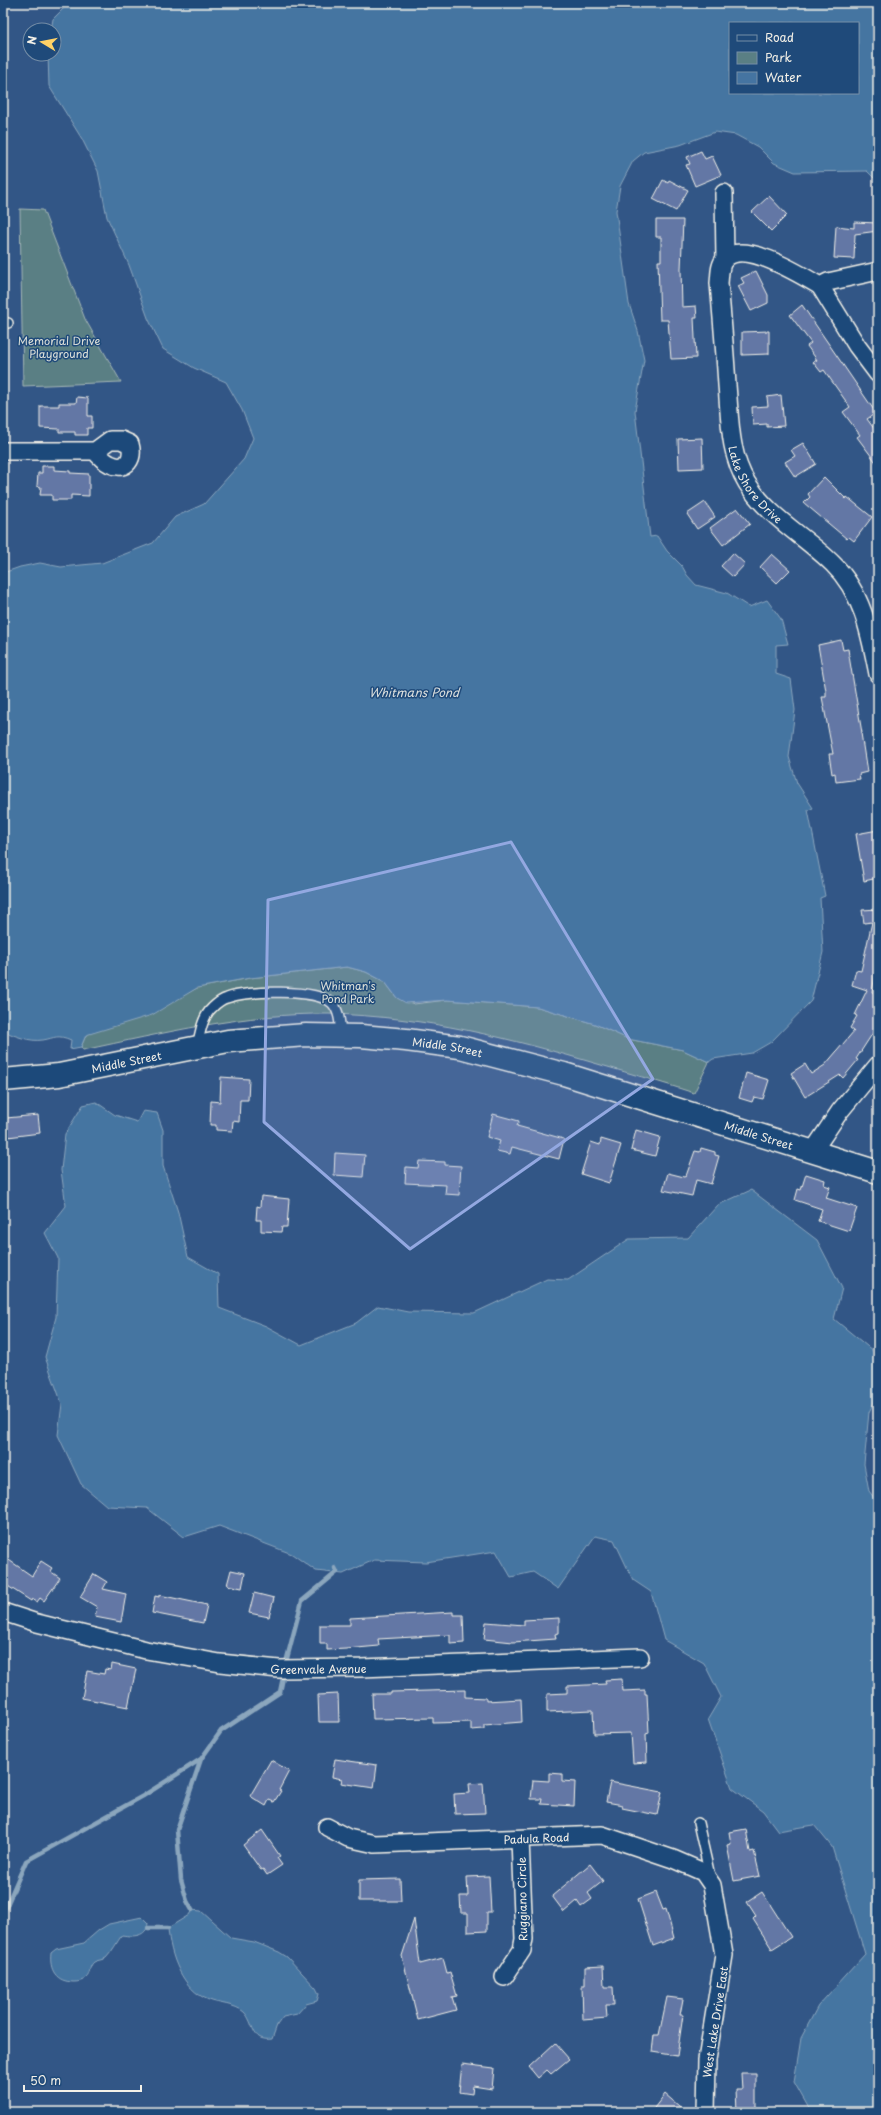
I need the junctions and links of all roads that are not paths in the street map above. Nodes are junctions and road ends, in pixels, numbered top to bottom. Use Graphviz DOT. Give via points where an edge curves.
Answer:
graph roads {
  1 [pos="724,193"];
  2 [pos="725,259"];
  3 [pos="878,271"];
  4 [pos="820,286"];
  5 [pos="878,374"];
  6 [pos="3,451"];
  7 [pos="95,451"];
  8 [pos="878,674"];
  9 [pos="341,1035"];
  10 [pos="197,1047"];
  11 [pos="878,1065"];
  12 [pos="3,1080"];
  13 [pos="813,1151"];
  14 [pos="878,1172"];
  15 [pos="3,1612"];
  16 [pos="640,1657"];
  17 [pos="698,1823"];
  18 [pos="327,1827"];
  19 [pos="520,1839"];
  20 [pos="712,1885"];
  21 [pos="717,1908"];
  22 [pos="504,1977"];
  23 [pos="706,2112"];
  1 -- 2 [label="street, Lake Shore Drive"];
  2 -- 4 [label="street" via="734,254 754,254"];
  2 -- 8 [label="street, Lake Shore Drive" via="720,268 719,282 735,457 747,483 758,498 846,578 865,618"];
  3 -- 4 [label="street"];
  4 -- 5 [label="street" via="857,346"];
  6 -- 7 [label="street"];
  9 -- 10 [label="main road, Middle Street" via="263,1038"];
  9 -- 10 [label="lane" via="339,1015 333,1004 324,999 270,992 242,994 226,998 211,1008 201,1025"];
  9 -- 13 [label="main road, Middle Street" via="406,1040 460,1047 489,1054 564,1074"];
  10 -- 12 [label="main road, Middle Street" via="59,1076"];
  11 -- 13 [label="street" via="840,1111"];
  13 -- 14 [label="main road, Middle Street"];
  15 -- 16 [label="street, Greenvale Avenue" via="146,1650 220,1663 286,1669"];
  17 -- 20 [label="lane"];
  18 -- 19 [label="street, Padula Road" via="348,1838 375,1844"];
  19 -- 20 [label="street, Padula Road" via="602,1835 696,1868"];
  19 -- 22 [label="street, Ruggiano Circle" via="524,1939 522,1950"];
  20 -- 21 [label="street, Padula Road"];
  21 -- 23 [label="street, West Lake Drive East" via="724,1956 707,2060"];
}
